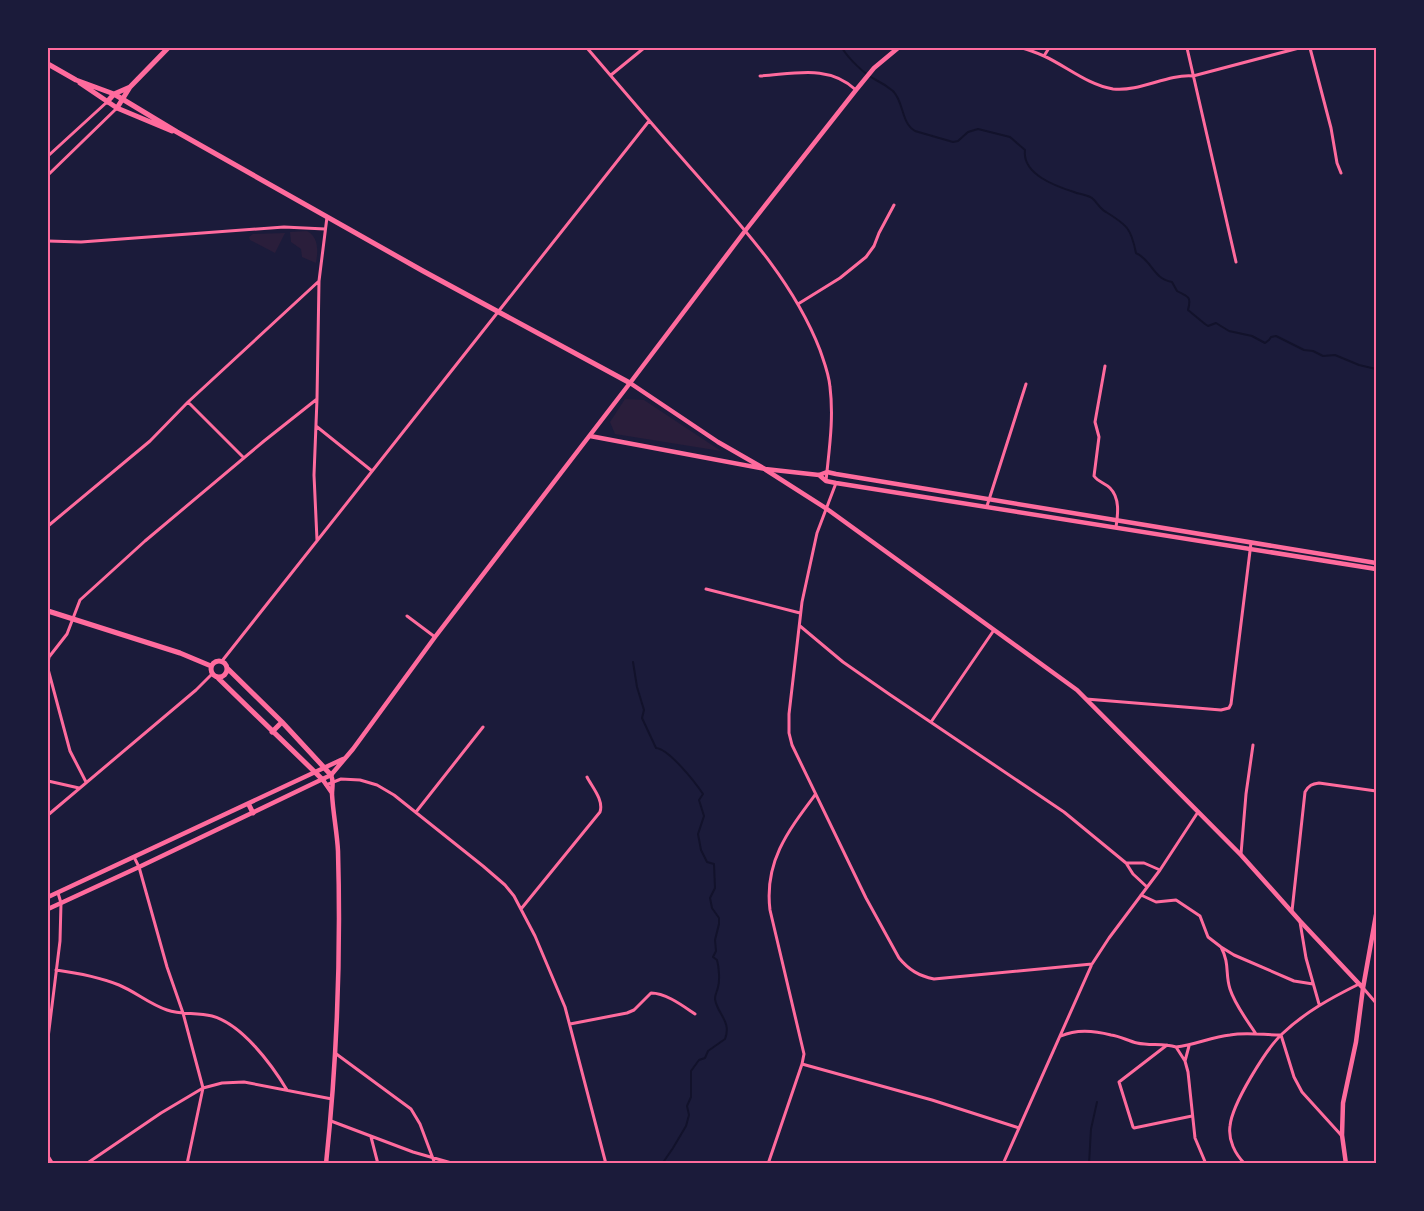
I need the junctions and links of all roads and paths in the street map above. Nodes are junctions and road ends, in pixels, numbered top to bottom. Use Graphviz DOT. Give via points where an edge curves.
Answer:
graph roads {
  1 [pos="168,48"];
  2 [pos="587,48"];
  3 [pos="644,48"];
  4 [pos="1022,48"];
  5 [pos="1049,48"];
  6 [pos="1187,48"];
  7 [pos="1299,48"];
  8 [pos="1310,48"];
  9 [pos="894,49"];
  10 [pos="1044,56"];
  11 [pos="48,64"];
  12 [pos="611,75"];
  13 [pos="760,76"];
  14 [pos="1193,76"];
  15 [pos="76,80"];
  16 [pos="130,87"];
  17 [pos="856,90"];
  18 [pos="114,94"];
  19 [pos="124,100"];
  20 [pos="107,102"];
  21 [pos="117,108"];
  22 [pos="649,121"];
  23 [pos="177,132"];
  24 [pos="48,156"];
  25 [pos="1341,173"];
  26 [pos="48,175"];
  27 [pos="894,205"];
  28 [pos="327,216"];
  29 [pos="325,229"];
  30 [pos="746,231"];
  31 [pos="48,241"];
  32 [pos="1236,262"];
  33 [pos="319,281"];
  34 [pos="798,304"];
  35 [pos="498,312"];
  36 [pos="1105,366"];
  37 [pos="630,383"];
  38 [pos="1026,384"];
  39 [pos="317,399"];
  40 [pos="188,402"];
  41 [pos="316,426"];
  42 [pos="590,436"];
  43 [pos="244,458"];
  44 [pos="765,469"];
  45 [pos="372,471"];
  46 [pos="827,472"];
  47 [pos="819,475"];
  48 [pos="826,481"];
  49 [pos="836,483"];
  50 [pos="990,500"];
  51 [pos="988,506"];
  52 [pos="827,509"];
  53 [pos="1117,521"];
  54 [pos="48,526"];
  55 [pos="1116,527"];
  56 [pos="317,540"];
  57 [pos="1250,546"];
  58 [pos="1376,563"];
  59 [pos="1376,569"];
  60 [pos="706,589"];
  61 [pos="48,611"];
  62 [pos="800,614"];
  63 [pos="406,616"];
  64 [pos="72,619"];
  65 [pos="799,626"];
  66 [pos="994,630"];
  67 [pos="435,637"];
  68 [pos="222,662"];
  69 [pos="48,663"];
  70 [pos="211,666"];
  71 [pos="227,668"];
  72 [pos="48,669"];
  73 [pos="214,676"];
  74 [pos="1086,699"];
  75 [pos="282,722"];
  76 [pos="931,722"];
  77 [pos="484,727"];
  78 [pos="272,732"];
  79 [pos="1254,745"];
  80 [pos="344,759"];
  81 [pos="324,768"];
  82 [pos="315,773"];
  83 [pos="587,777"];
  84 [pos="332,778"];
  85 [pos="48,781"];
  86 [pos="86,782"];
  87 [pos="324,783"];
  88 [pos="79,788"];
  89 [pos="1376,791"];
  90 [pos="332,793"];
  91 [pos="815,795"];
  92 [pos="249,804"];
  93 [pos="416,812"];
  94 [pos="1198,812"];
  95 [pos="253,813"];
  96 [pos="48,815"];
  97 [pos="1241,855"];
  98 [pos="134,857"];
  99 [pos="1126,863"];
  100 [pos="139,867"];
  101 [pos="1160,870"];
  102 [pos="1147,887"];
  103 [pos="58,893"];
  104 [pos="1141,896"];
  105 [pos="48,897"];
  106 [pos="61,903"];
  107 [pos="48,909"];
  108 [pos="521,909"];
  109 [pos="1292,911"];
  110 [pos="1376,915"];
  111 [pos="1300,921"];
  112 [pos="1221,947"];
  113 [pos="1092,964"];
  114 [pos="56,970"];
  115 [pos="1313,984"];
  116 [pos="1359,984"];
  117 [pos="1363,988"];
  118 [pos="53,993"];
  119 [pos="48,996"];
  120 [pos="1376,1002"];
  121 [pos="1319,1004"];
  122 [pos="183,1013"];
  123 [pos="695,1014"];
  124 [pos="570,1024"];
  125 [pos="1256,1034"];
  126 [pos="1281,1035"];
  127 [pos="1061,1036"];
  128 [pos="48,1038"];
  129 [pos="1168,1045"];
  130 [pos="1189,1046"];
  131 [pos="1176,1047"];
  132 [pos="335,1053"];
  133 [pos="1185,1061"];
  134 [pos="802,1064"];
  135 [pos="203,1088"];
  136 [pos="288,1090"];
  137 [pos="332,1099"];
  138 [pos="1192,1116"];
  139 [pos="331,1121"];
  140 [pos="1019,1128"];
  141 [pos="1342,1135"];
  142 [pos="371,1136"];
  143 [pos="48,1156"];
  144 [pos="433,1157"];
  145 [pos="53,1164"];
  146 [pos="86,1164"];
  147 [pos="187,1164"];
  148 [pos="326,1164"];
  149 [pos="378,1164"];
  150 [pos="435,1164"];
  151 [pos="455,1164"];
  152 [pos="606,1164"];
  153 [pos="768,1164"];
  154 [pos="1003,1164"];
  155 [pos="1206,1164"];
  156 [pos="1244,1164"];
  157 [pos="1346,1164"];
  1 -- 16 [label="main road"];
  2 -- 12 [label="street"];
  3 -- 12 [label="street"];
  4 -- 10 [label="street"];
  5 -- 10 [label="street"];
  6 -- 14 [label="street"];
  7 -- 14 [label="street"];
  8 -- 25 [label="street"];
  9 -- 17 [label="main road"];
  10 -- 14 [label="street" via="1098,85 1115,89"];
  11 -- 15 [label="main road"];
  12 -- 22 [label="street"];
  13 -- 17 [label="street" via="821,72 848,82"];
  14 -- 32 [label="street"];
  15 -- 18 [label="main road"];
  15 -- 20 [label="main road"];
  16 -- 18 [label="main road"];
  16 -- 19 [label="main road"];
  17 -- 30 [label="main road"];
  18 -- 19 [label="main road"];
  18 -- 20 [label="main road"];
  19 -- 21 [label="main road"];
  19 -- 23 [label="main road"];
  20 -- 21 [label="main road"];
  20 -- 24 [label="street"];
  21 -- 23 [label="main road"];
  21 -- 26 [label="street"];
  22 -- 30 [label="street"];
  22 -- 35 [label="street"];
  23 -- 28 [label="main road"];
  27 -- 34 [label="street" via="866,257"];
  28 -- 29 [label="street"];
  28 -- 35 [label="main road"];
  29 -- 31 [label="street" via="284,227 81,242"];
  29 -- 33 [label="street"];
  30 -- 34 [label="street" via="780,274"];
  30 -- 37 [label="main road"];
  33 -- 39 [label="street"];
  33 -- 40 [label="street"];
  34 -- 46 [label="street" via="812,331 830,386 832,434"];
  35 -- 37 [label="main road"];
  35 -- 45 [label="street"];
  36 -- 53 [label="street" via="1095,422 1099,437 1094,476 1111,490 1118,508"];
  37 -- 42 [label="main road"];
  37 -- 44 [label="main road"];
  38 -- 50 [label="street"];
  39 -- 41 [label="street"];
  39 -- 43 [label="street"];
  40 -- 43 [label="street"];
  40 -- 54 [label="street" via="150,441"];
  41 -- 45 [label="street"];
  41 -- 56 [label="street"];
  42 -- 44 [label="main road"];
  42 -- 67 [label="main road"];
  43 -- 64 [label="street" via="80,600"];
  44 -- 47 [label="main road"];
  44 -- 52 [label="main road"];
  45 -- 56 [label="street"];
  46 -- 47 [label="main road"];
  46 -- 48 [label="street"];
  46 -- 50 [label="main road"];
  47 -- 48 [label="main road"];
  48 -- 49 [label="main road"];
  49 -- 51 [label="main road"];
  49 -- 52 [label="street"];
  50 -- 51 [label="street"];
  50 -- 53 [label="main road"];
  51 -- 55 [label="main road"];
  52 -- 62 [label="street" via="817,533"];
  52 -- 66 [label="main road"];
  53 -- 55 [label="street"];
  53 -- 57 [label="main road"];
  55 -- 57 [label="main road"];
  56 -- 68 [label="street"];
  57 -- 58 [label="main road"];
  57 -- 59 [label="main road"];
  57 -- 74 [label="street" via="1229,708"];
  60 -- 62 [label="street"];
  61 -- 64 [label="main road"];
  62 -- 65 [label="street"];
  63 -- 67 [label="street"];
  64 -- 69 [label="street" via="67,634"];
  64 -- 70 [label="main road"];
  65 -- 76 [label="street" via="844,662"];
  65 -- 91 [label="street" via="788,714 789,733"];
  66 -- 74 [label="main road"];
  66 -- 76 [label="street"];
  67 -- 80 [label="main road"];
  68 -- 70 [label="main road" via="217,661"];
  68 -- 71 [label="main road"];
  70 -- 73 [label="main road"];
  71 -- 73 [label="main road" via="224,675"];
  71 -- 75 [label="main road"];
  72 -- 86 [label="street" via="70,751"];
  73 -- 78 [label="main road"];
  73 -- 86 [label="street"];
  74 -- 94 [label="main road"];
  75 -- 78 [label="main road"];
  75 -- 81 [label="main road"];
  76 -- 99 [label="street" via="1064,812"];
  77 -- 93 [label="street"];
  78 -- 82 [label="main road"];
  79 -- 97 [label="street"];
  80 -- 81 [label="main road"];
  80 -- 84 [label="main road"];
  81 -- 82 [label="main road"];
  81 -- 84 [label="main road"];
  82 -- 87 [label="main road"];
  82 -- 92 [label="main road"];
  83 -- 108 [label="street" via="601,801 600,812"];
  84 -- 87 [label="main road"];
  84 -- 90 [label="main road"];
  84 -- 93 [label="street" via="368,782 394,795"];
  85 -- 88 [label="street"];
  86 -- 88 [label="street"];
  87 -- 90 [label="main road"];
  87 -- 95 [label="main road"];
  88 -- 96 [label="street"];
  89 -- 109 [label="street" via="1319,783 1308,787"];
  90 -- 132 [label="main road" via="337,826 340,918"];
  91 -- 113 [label="street" via="870,906 899,958 913,972 934,979"];
  91 -- 134 [label="street" via="782,842 772,867 769,886 770,910 802,1042"];
  92 -- 95 [label="main road"];
  92 -- 98 [label="main road"];
  93 -- 108 [label="street" via="505,885"];
  94 -- 97 [label="main road"];
  94 -- 101 [label="street"];
  95 -- 100 [label="main road"];
  97 -- 109 [label="main road"];
  98 -- 100 [label="street"];
  98 -- 103 [label="main road"];
  99 -- 101 [label="street" via="1144,863"];
  99 -- 102 [label="street" via="1132,874"];
  100 -- 106 [label="main road"];
  100 -- 122 [label="street"];
  101 -- 102 [label="street"];
  102 -- 104 [label="street"];
  103 -- 105 [label="main road"];
  103 -- 106 [label="street"];
  104 -- 112 [label="street" via="1156,902 1176,900 1200,916 1208,937"];
  104 -- 113 [label="street"];
  106 -- 107 [label="main road"];
  106 -- 114 [label="street"];
  108 -- 124 [label="street" via="536,936"];
  109 -- 111 [label="main road"];
  110 -- 117 [label="main road"];
  111 -- 115 [label="street"];
  111 -- 116 [label="main road"];
  112 -- 115 [label="street" via="1294,981"];
  112 -- 125 [label="street" via="1228,963 1232,994"];
  113 -- 127 [label="street"];
  114 -- 118 [label="street"];
  114 -- 122 [label="street" via="107,981 168,1011"];
  115 -- 121 [label="street"];
  116 -- 117 [label="main road"];
  116 -- 121 [label="street"];
  117 -- 120 [label="street"];
  117 -- 141 [label="main road" via="1343,1103"];
  118 -- 119 [label="street"];
  118 -- 128 [label="street"];
  121 -- 126 [label="street"];
  122 -- 135 [label="street"];
  122 -- 136 [label="street" via="212,1016 244,1036"];
  123 -- 124 [label="street" via="680,1004 651,993 627,1013"];
  124 -- 152 [label="street"];
  125 -- 126 [label="street"];
  125 -- 130 [label="street" via="1214,1037"];
  126 -- 141 [label="street" via="1294,1078 1302,1092"];
  126 -- 156 [label="street" via="1263,1058 1233,1112 1230,1137"];
  127 -- 129 [label="street" via="1078,1031 1112,1035 1137,1043"];
  127 -- 140 [label="street"];
  129 -- 131 [label="street"];
  129 -- 138 [label="street" via="1119,1082 1133,1127"];
  130 -- 131 [label="street"];
  130 -- 133 [label="street"];
  131 -- 133 [label="street"];
  132 -- 137 [label="main road"];
  132 -- 144 [label="street" via="411,1109"];
  133 -- 138 [label="street"];
  134 -- 140 [label="street"];
  134 -- 153 [label="street"];
  135 -- 136 [label="street" via="244,1082"];
  135 -- 146 [label="street"];
  135 -- 147 [label="street"];
  136 -- 137 [label="street"];
  137 -- 139 [label="main road"];
  138 -- 155 [label="street"];
  139 -- 142 [label="street"];
  139 -- 148 [label="main road"];
  140 -- 154 [label="street"];
  141 -- 157 [label="main road"];
  142 -- 144 [label="street"];
  142 -- 149 [label="street"];
  143 -- 145 [label="street"];
  144 -- 150 [label="street"];
  144 -- 151 [label="street"];
}
